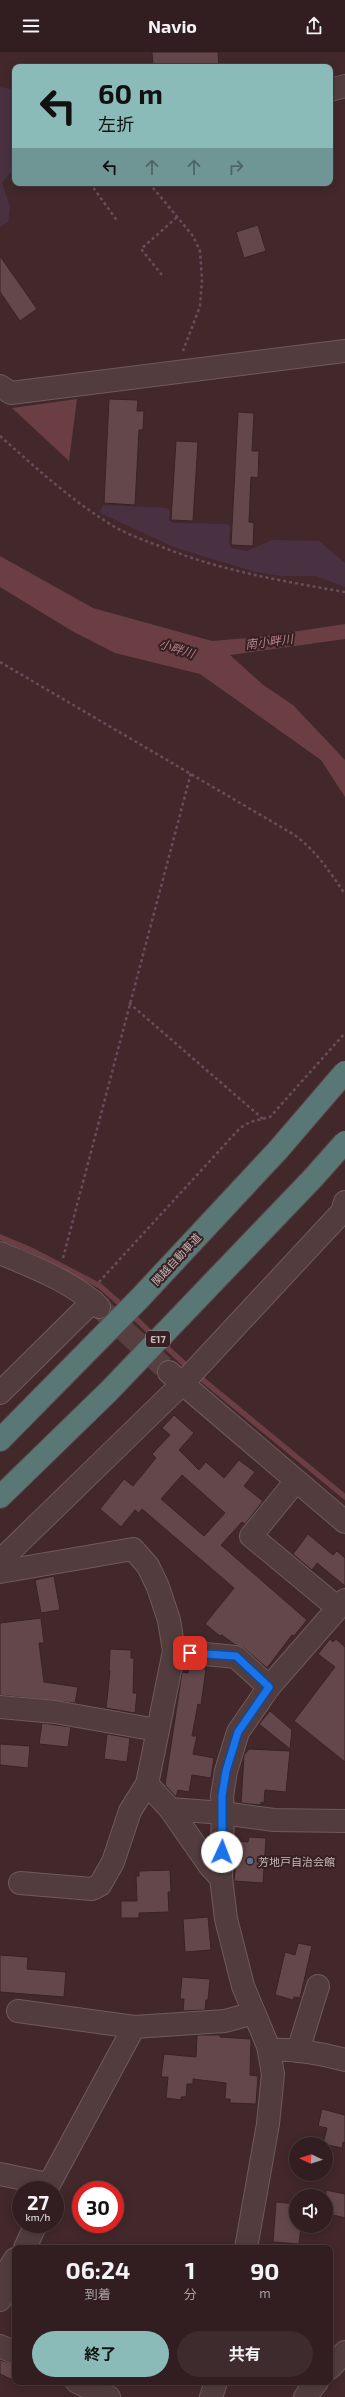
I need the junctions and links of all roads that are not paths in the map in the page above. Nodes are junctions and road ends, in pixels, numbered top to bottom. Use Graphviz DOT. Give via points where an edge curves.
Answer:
graph roads {
  1 [pos="345,86"];
  2 [pos="333,89"];
  3 [pos="345,351"];
  4 [pos="0,386"];
  5 [pos="345,1072"];
  6 [pos="345,1142"];
  7 [pos="345,1202"];
  8 [pos="0,1253"];
  9 [pos="176,1378"];
  10 [pos="0,1393"];
  11 [pos="0,1440"];
  12 [pos="296,1481"];
  13 [pos="0,1497"];
  14 [pos="345,1522"];
  15 [pos="0,1561"];
  16 [pos="0,1572"];
  17 [pos="342,1604"];
  18 [pos="174,1651"];
  19 [pos="269,1687"];
  20 [pos="0,1707"];
  21 [pos="157,1730"];
  22 [pos="147,1784"];
  23 [pos="170,1809"];
  24 [pos="223,1813"];
  25 [pos="345,1821"];
  26 [pos="221,1878"];
  27 [pos="20,1883"];
  28 [pos="318,1986"];
  29 [pos="18,2011"];
  30 [pos="254,2013"];
  31 [pos="134,2027"];
  32 [pos="269,2050"];
  33 [pos="298,2051"];
  34 [pos="345,2060"];
  35 [pos="0,2174"];
  36 [pos="25,2181"];
  37 [pos="50,2181"];
  38 [pos="32,2233"];
  39 [pos="26,2245"];
  40 [pos="247,2245"];
  41 [pos="12,2263"];
  42 [pos="0,2300"];
  43 [pos="0,2346"];
  44 [pos="12,2352"];
  45 [pos="345,2352"];
  46 [pos="333,2365"];
  47 [pos="83,2385"];
  48 [pos="215,2385"];
  49 [pos="315,2385"];
  50 [pos="109,2397"];
  51 [pos="211,2397"];
  52 [pos="305,2397"];
  1 -- 2 [label="street"];
  3 -- 4 [label="street" via="11,393"];
  5 -- 11 [label="highway, 関越自動車道, bridge" via="278,1150 140,1298"];
  6 -- 13 [label="highway, E17, bridge" via="109,1391"];
  7 -- 9 [label="street" via="342,1212"];
  8 -- 10 [label="street" via="58,1278 93,1301"];
  9 -- 12 [label="street"];
  9 -- 15 [label="street"];
  12 -- 14 [label="street"];
  12 -- 17 [label="street" via="251,1536"];
  16 -- 18 [label="street" via="133,1549 148,1566 158,1587 169,1620"];
  17 -- 19 [label="street"];
  18 -- 19 [label="street" via="236,1656"];
  18 -- 21 [label="street" via="166,1701"];
  19 -- 24 [label="street" via="238,1732 223,1790"];
  20 -- 21 [label="street" via="54,1712"];
  21 -- 22 [label="street"];
  22 -- 23 [label="street"];
  22 -- 27 [label="street" via="130,1811 113,1862 100,1885 92,1889"];
  23 -- 24 [label="street"];
  23 -- 26 [label="street"];
  24 -- 25 [label="street" via="274,1820"];
  24 -- 26 [label="street"];
  26 -- 30 [label="street" via="233,1956"];
  28 -- 33 [label="street"];
  29 -- 31 [label="street"];
  30 -- 31 [label="street" via="225,2021"];
  30 -- 32 [label="street"];
  31 -- 37 [label="street"];
  32 -- 33 [label="street"];
  32 -- 40 [label="street" via="273,2074 268,2124"];
  33 -- 34 [label="street"];
  35 -- 36 [label="street"];
  38 -- 39 [label="street"];
  41 -- 42 [label="street" via="5,2274"];
  43 -- 44 [label="street"];
  45 -- 46 [label="street"];
  47 -- 50 [label="street"];
  48 -- 51 [label="street"];
  49 -- 52 [label="street"];
}
